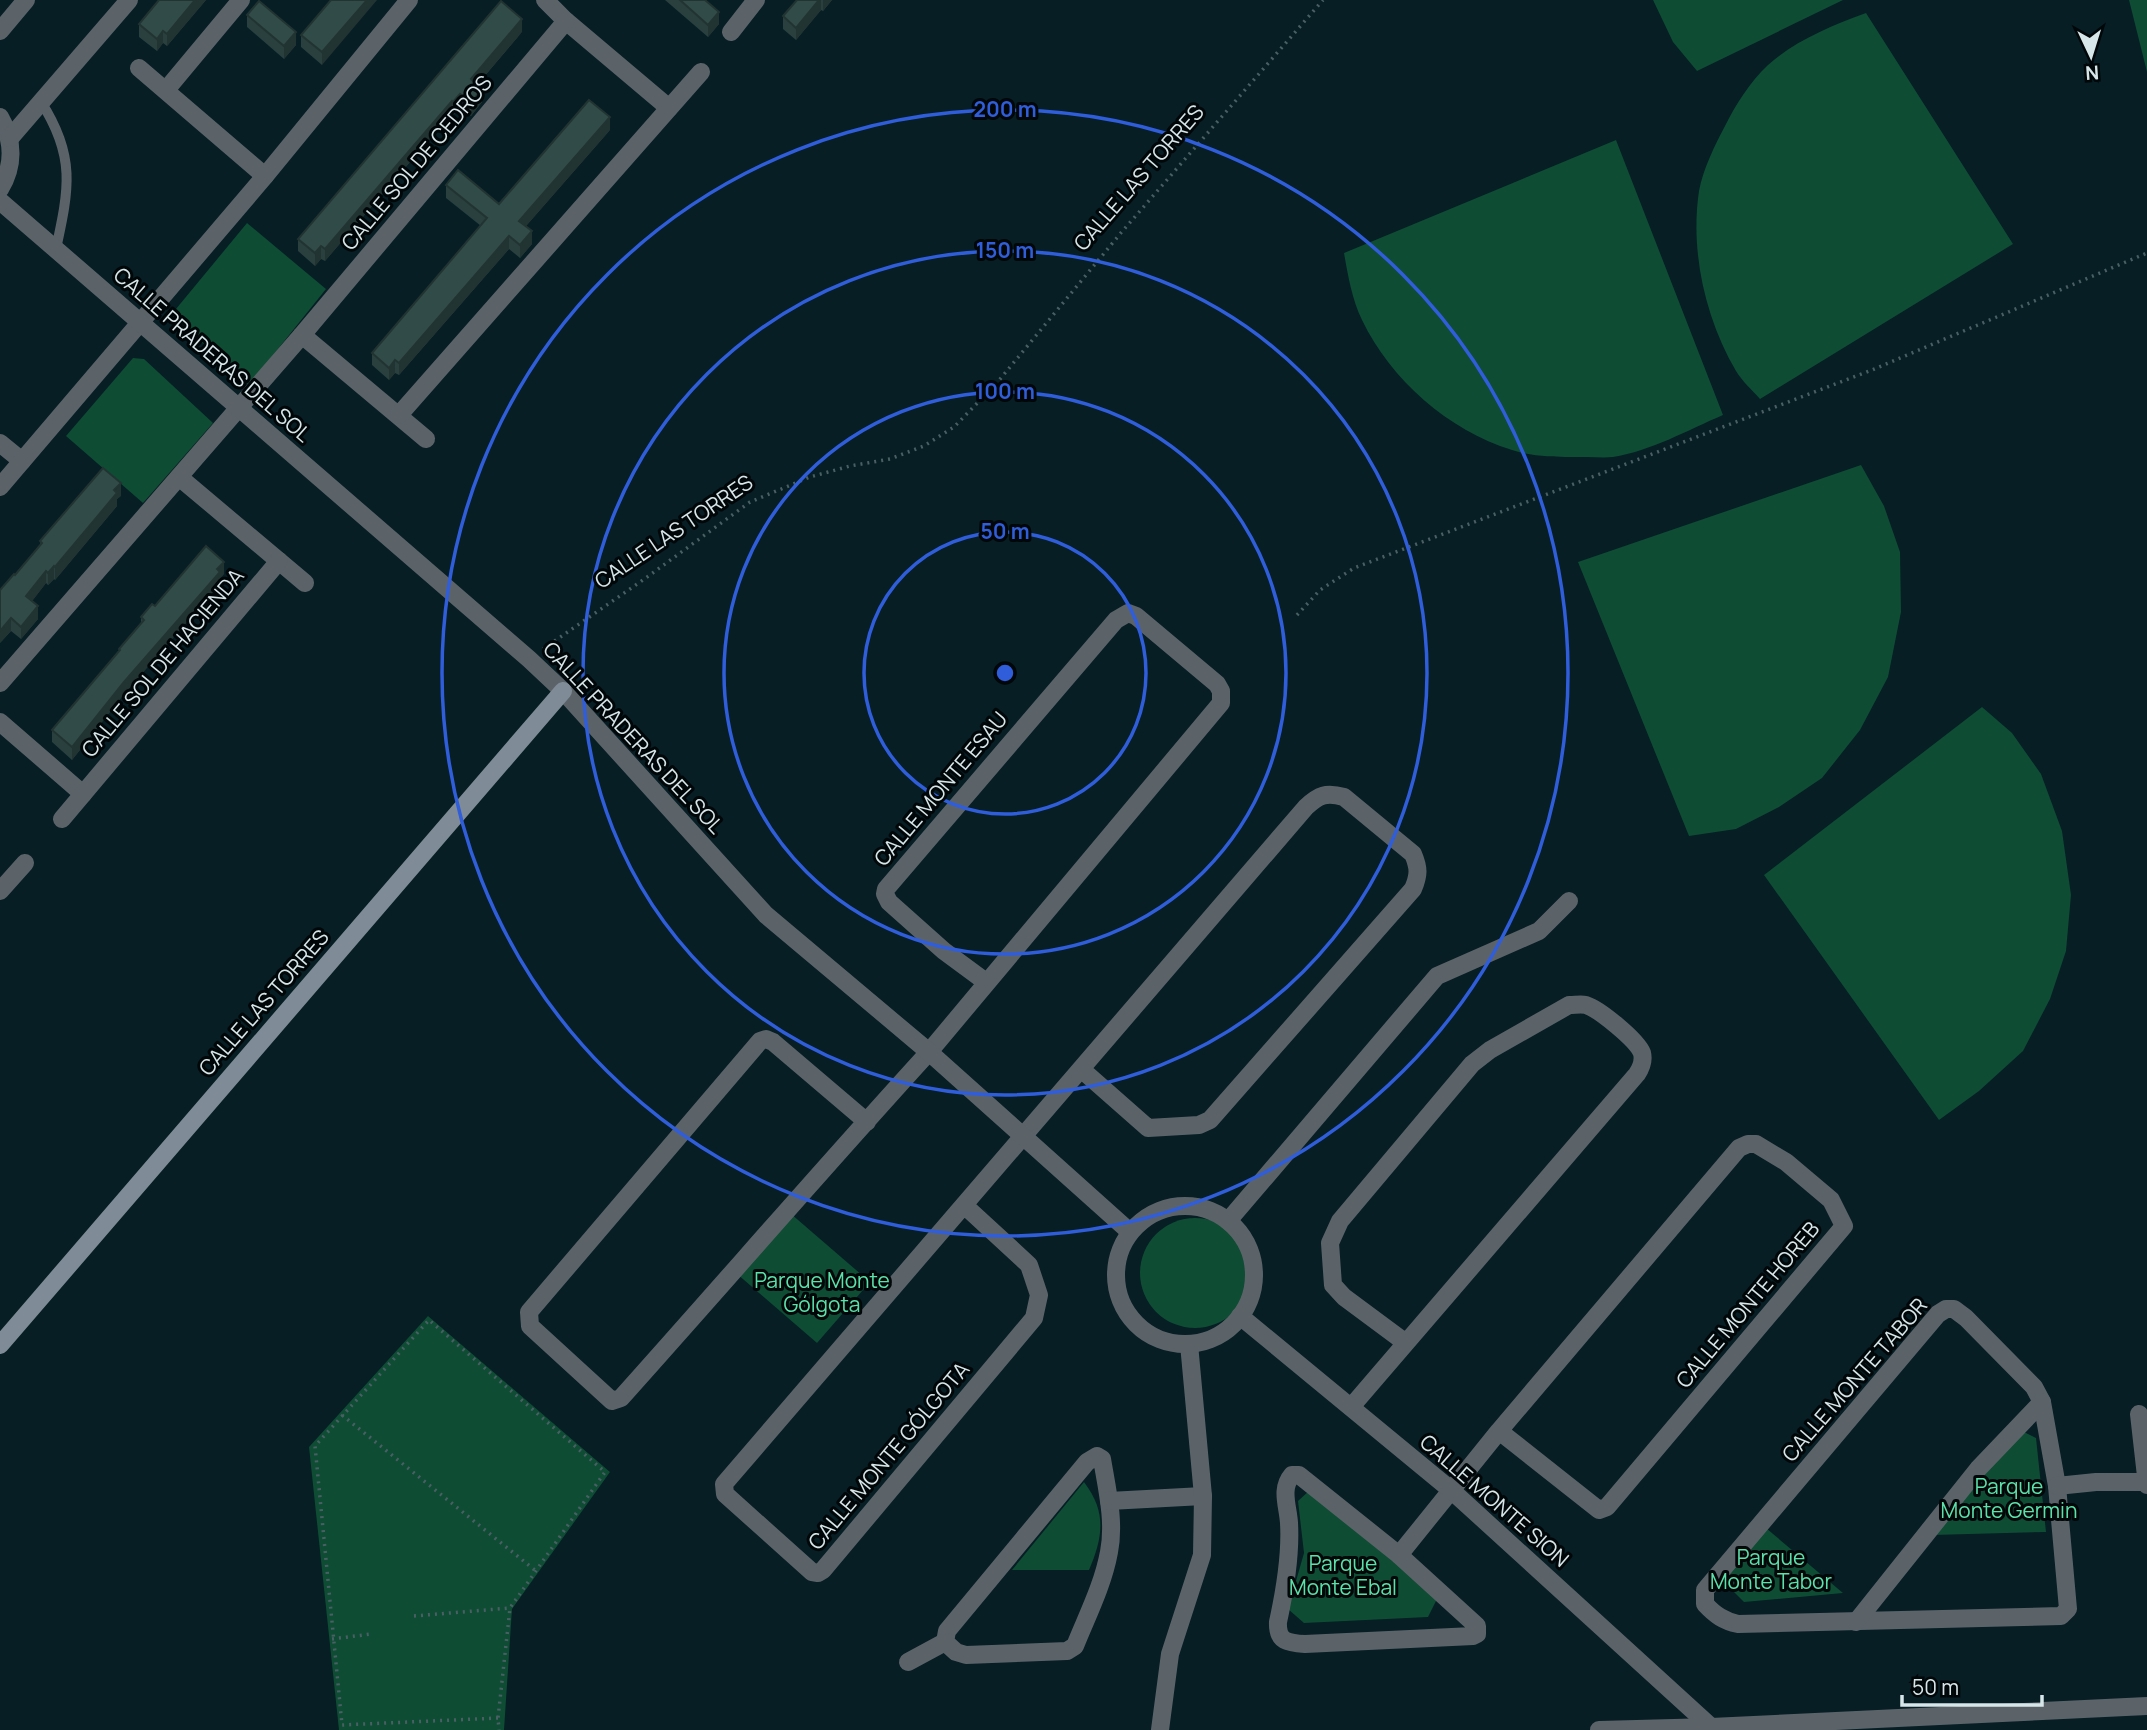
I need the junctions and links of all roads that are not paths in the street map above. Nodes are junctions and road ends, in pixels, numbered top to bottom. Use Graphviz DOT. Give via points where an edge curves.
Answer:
graph roads {
  1 [pos="26,0"];
  2 [pos="129,0"];
  3 [pos="242,0"];
  4 [pos="409,0"];
  5 [pos="545,0"];
  6 [pos="750,2"];
  7 [pos="566,21"];
  8 [pos="0,31"];
  9 [pos="731,32"];
  10 [pos="139,68"];
  11 [pos="701,72"];
  12 [pos="166,90"];
  13 [pos="41,102"];
  14 [pos="668,108"];
  15 [pos="0,117"];
  16 [pos="10,138"];
  17 [pos="265,176"];
  18 [pos="0,189"];
  19 [pos="0,201"];
  20 [pos="56,249"];
  21 [pos="139,323"];
  22 [pos="302,335"];
  23 [pos="239,408"];
  24 [pos="399,415"];
  25 [pos="426,439"];
  26 [pos="0,443"];
  27 [pos="22,461"];
  28 [pos="179,477"];
  29 [pos="0,487"];
  30 [pos="279,561"];
  31 [pos="305,583"];
  32 [pos="0,683"];
  33 [pos="563,691"];
  34 [pos="0,722"];
  35 [pos="83,794"];
  36 [pos="62,819"];
  37 [pos="25,863"];
  38 [pos="0,891"];
  39 [pos="1569,901"];
  40 [pos="986,982"];
  41 [pos="929,1052"];
  42 [pos="1081,1069"];
  43 [pos="867,1122"];
  44 [pos="1023,1136"];
  45 [pos="965,1206"];
  46 [pos="1228,1221"];
  47 [pos="1130,1231"];
  48 [pos="1240,1316"];
  49 [pos="1406,1343"];
  50 [pos="1189,1344"];
  51 [pos="0,1345"];
  52 [pos="2042,1402"];
  53 [pos="1351,1407"];
  54 [pos="2139,1414"];
  55 [pos="1499,1430"];
  56 [pos="2147,1483"];
  57 [pos="2057,1486"];
  58 [pos="1451,1490"];
  59 [pos="1203,1496"];
  60 [pos="1109,1501"];
  61 [pos="1399,1555"];
  62 [pos="1856,1622"];
  63 [pos="945,1643"];
  64 [pos="908,1662"];
  65 [pos="2147,1706"];
  66 [pos="1711,1727"];
  67 [pos="1160,1730"];
  68 [pos="1600,1730"];
  1 -- 8 [label="street"];
  2 -- 13 [label="street"];
  3 -- 12 [label="street"];
  4 -- 17 [label="street"];
  5 -- 7 [label="street"];
  6 -- 9 [label="street"];
  7 -- 14 [label="street"];
  7 -- 22 [label="street, CALLE SOL DE CEDROS"];
  10 -- 12 [label="street"];
  11 -- 14 [label="street"];
  12 -- 17 [label="street"];
  13 -- 16 [label="street"];
  13 -- 20 [label="lane" via="55,123 67,162"];
  14 -- 24 [label="street"];
  15 -- 16 [label="street"];
  16 -- 18 [label="street" via="12,159"];
  17 -- 21 [label="street"];
  19 -- 20 [label="street, CALLE PRADERAS DEL SOL"];
  20 -- 21 [label="street, CALLE PRADERAS DEL SOL"];
  21 -- 23 [label="street, CALLE PRADERAS DEL SOL"];
  21 -- 27 [label="street"];
  22 -- 23 [label="street, CALLE SOL DE CEDROS"];
  22 -- 24 [label="street"];
  23 -- 28 [label="street"];
  23 -- 33 [label="street, CALLE PRADERAS DEL SOL"];
  24 -- 25 [label="street"];
  26 -- 27 [label="street"];
  27 -- 29 [label="street"];
  28 -- 30 [label="street"];
  28 -- 32 [label="street"];
  30 -- 31 [label="street"];
  30 -- 35 [label="street, CALLE SOL DE HACIENDA"];
  33 -- 41 [label="street, CALLE PRADERAS DEL SOL" via="766,915"];
  33 -- 51 [label="main road, CALLE LAS TORRES"];
  34 -- 35 [label="street"];
  35 -- 36 [label="street, CALLE SOL DE HACIENDA"];
  37 -- 38 [label="street"];
  39 -- 46 [label="street" via="1539,931 1437,976"];
  40 -- 40 [label="street, CALLE MONTE ESAU" via="1221,703 1217,684 1136,616 1128,613 1116,620 887,889 889,902"];
  40 -- 41 [label="street, CALLE MONTE ESAU"];
  41 -- 43 [label="street, CALLE MONTE ESAU"];
  41 -- 44 [label="street, CALLE PRADERAS DEL SOL"];
  42 -- 42 [label="street, CALLE MONTE GÓLGOTA" via="1319,796 1344,797 1413,854 1418,866 1413,889 1210,1119 1199,1125 1148,1128"];
  42 -- 44 [label="street, CALLE MONTE GÓLGOTA"];
  43 -- 43 [label="street, CALLE MONTE ESAU" via="773,1042 760,1041 529,1312 530,1326 617,1401"];
  44 -- 45 [label="street, CALLE MONTE GÓLGOTA"];
  44 -- 47 [label="street, CALLE PRADERAS DEL SOL"];
  45 -- 45 [label="street, CALLE MONTE GÓLGOTA" via="724,1484 725,1494 812,1572 822,1570 1034,1318 1039,1295 1030,1265"];
  46 -- 47 [label="street" via="1213,1210 1168,1207 1147,1216"];
  46 -- 48 [label="street" via="1247,1241 1254,1264 1254,1287"];
  47 -- 50 [label="street" via="1119,1251 1115,1274 1118,1296 1128,1316 1145,1332 1166,1342"];
  48 -- 50 [label="street" via="1212,1339"];
  48 -- 53 [label="street, CALLE MONTE SION"];
  49 -- 49 [label="street" via="1643,1066 1642,1053 1632,1040 1595,1009 1569,1005 1472,1064 1340,1221 1330,1243 1333,1284"];
  49 -- 53 [label="street"];
  50 -- 59 [label="street"];
  52 -- 57 [label="street, CALLE MONTE TABOR"];
  52 -- 62 [label="street" via="1978,1469"];
  52 -- 62 [label="street, CALLE MONTE TABOR" via="1966,1318 1946,1309 1705,1590 1703,1598 1714,1613 1738,1624"];
  53 -- 58 [label="street, CALLE MONTE SION"];
  54 -- 56 [label="street"];
  55 -- 55 [label="street, CALLE MONTE HOREB" via="1739,1148 1748,1144 1765,1148 1831,1200 1843,1226 1607,1507 1599,1510"];
  55 -- 58 [label="street, CALLE MONTE HOREB"];
  56 -- 57 [label="street"];
  57 -- 62 [label="street, CALLE MONTE TABOR" via="2068,1609 2061,1616"];
  58 -- 61 [label="street, CALLE MONTE HOREB"];
  58 -- 66 [label="street, CALLE MONTE SION"];
  59 -- 60 [label="street"];
  59 -- 67 [label="street" via="1202,1555 1170,1654"];
  60 -- 63 [label="street" via="1110,1551 1073,1649 966,1655"];
  60 -- 63 [label="street" via="1102,1459 1097,1456 1087,1462 947,1632"];
  61 -- 61 [label="street" via="1299,1475 1292,1475 1285,1493 1289,1524 1278,1622 1282,1639 1305,1644 1477,1634 1477,1626"];
  63 -- 64 [label="street"];
  65 -- 66 [label="street"];
  66 -- 68 [label="street"];
}
